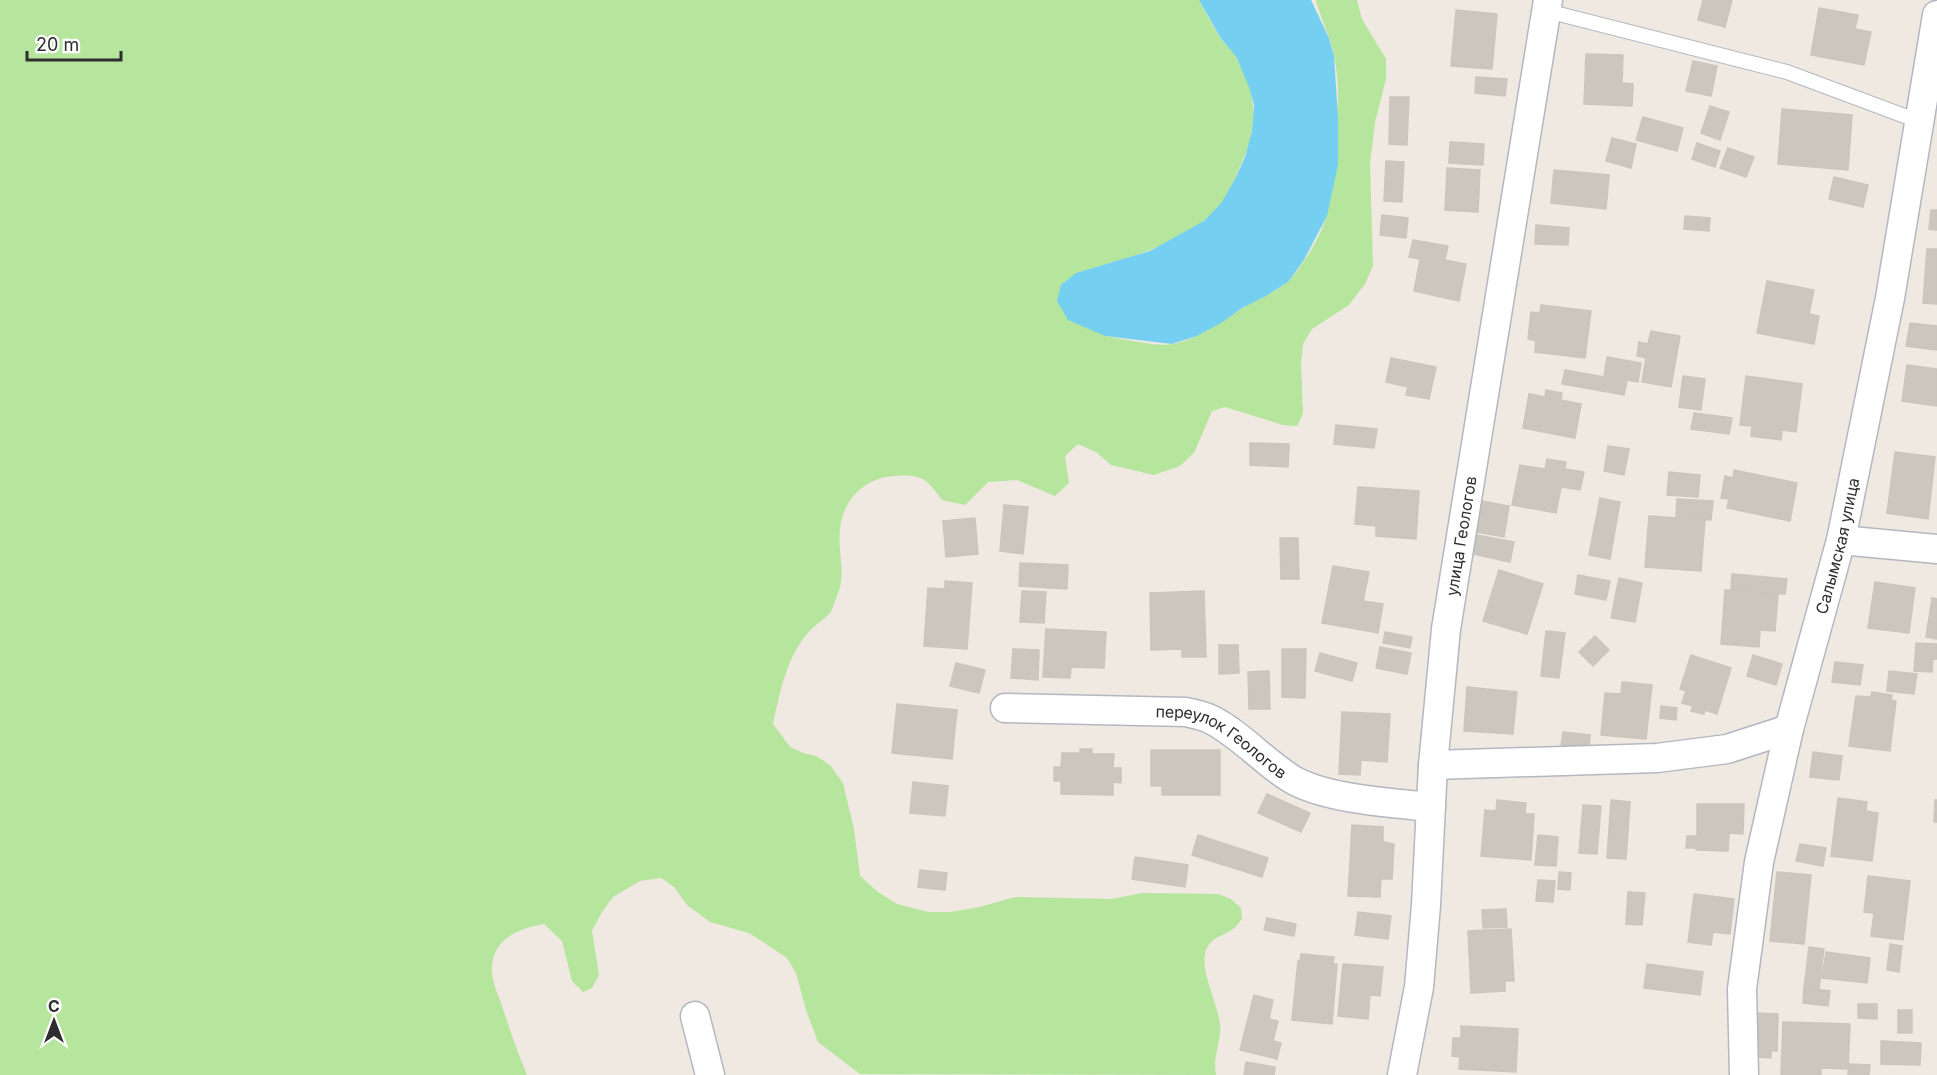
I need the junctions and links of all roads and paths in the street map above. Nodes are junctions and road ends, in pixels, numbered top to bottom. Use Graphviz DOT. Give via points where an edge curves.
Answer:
graph roads {
  1 [pos="1547,5"];
  2 [pos="1937,15"];
  3 [pos="1918,121"];
  4 [pos="1841,540"];
  5 [pos="1937,549"];
  6 [pos="1005,708"];
  7 [pos="1789,729"];
  8 [pos="1433,765"];
  9 [pos="1431,807"];
  10 [pos="695,1016"];
  11 [pos="710,1075"];
  12 [pos="1402,1075"];
  13 [pos="1744,1075"];
  1 -- 3 [label="lane" via="1786,72"];
  1 -- 8 [label="street, улица Геологов" via="1446,628"];
  2 -- 3 [label="street, Салымская улица"];
  3 -- 4 [label="street, Салымская улица" via="1892,287"];
  4 -- 5 [label="street"];
  4 -- 7 [label="street, Салымская улица"];
  6 -- 9 [label="street, переулок Геологов" via="1186,712 1211,719 1292,779 1310,787 1372,801"];
  7 -- 8 [label="street" via="1727,749 1657,758"];
  7 -- 13 [label="street, Салымская улица" via="1759,862 1747,944 1742,989"];
  8 -- 9 [label="street, улица Геологов"];
  9 -- 12 [label="street, улица Геологов" via="1419,987"];
  10 -- 11 [label="street"];
}
